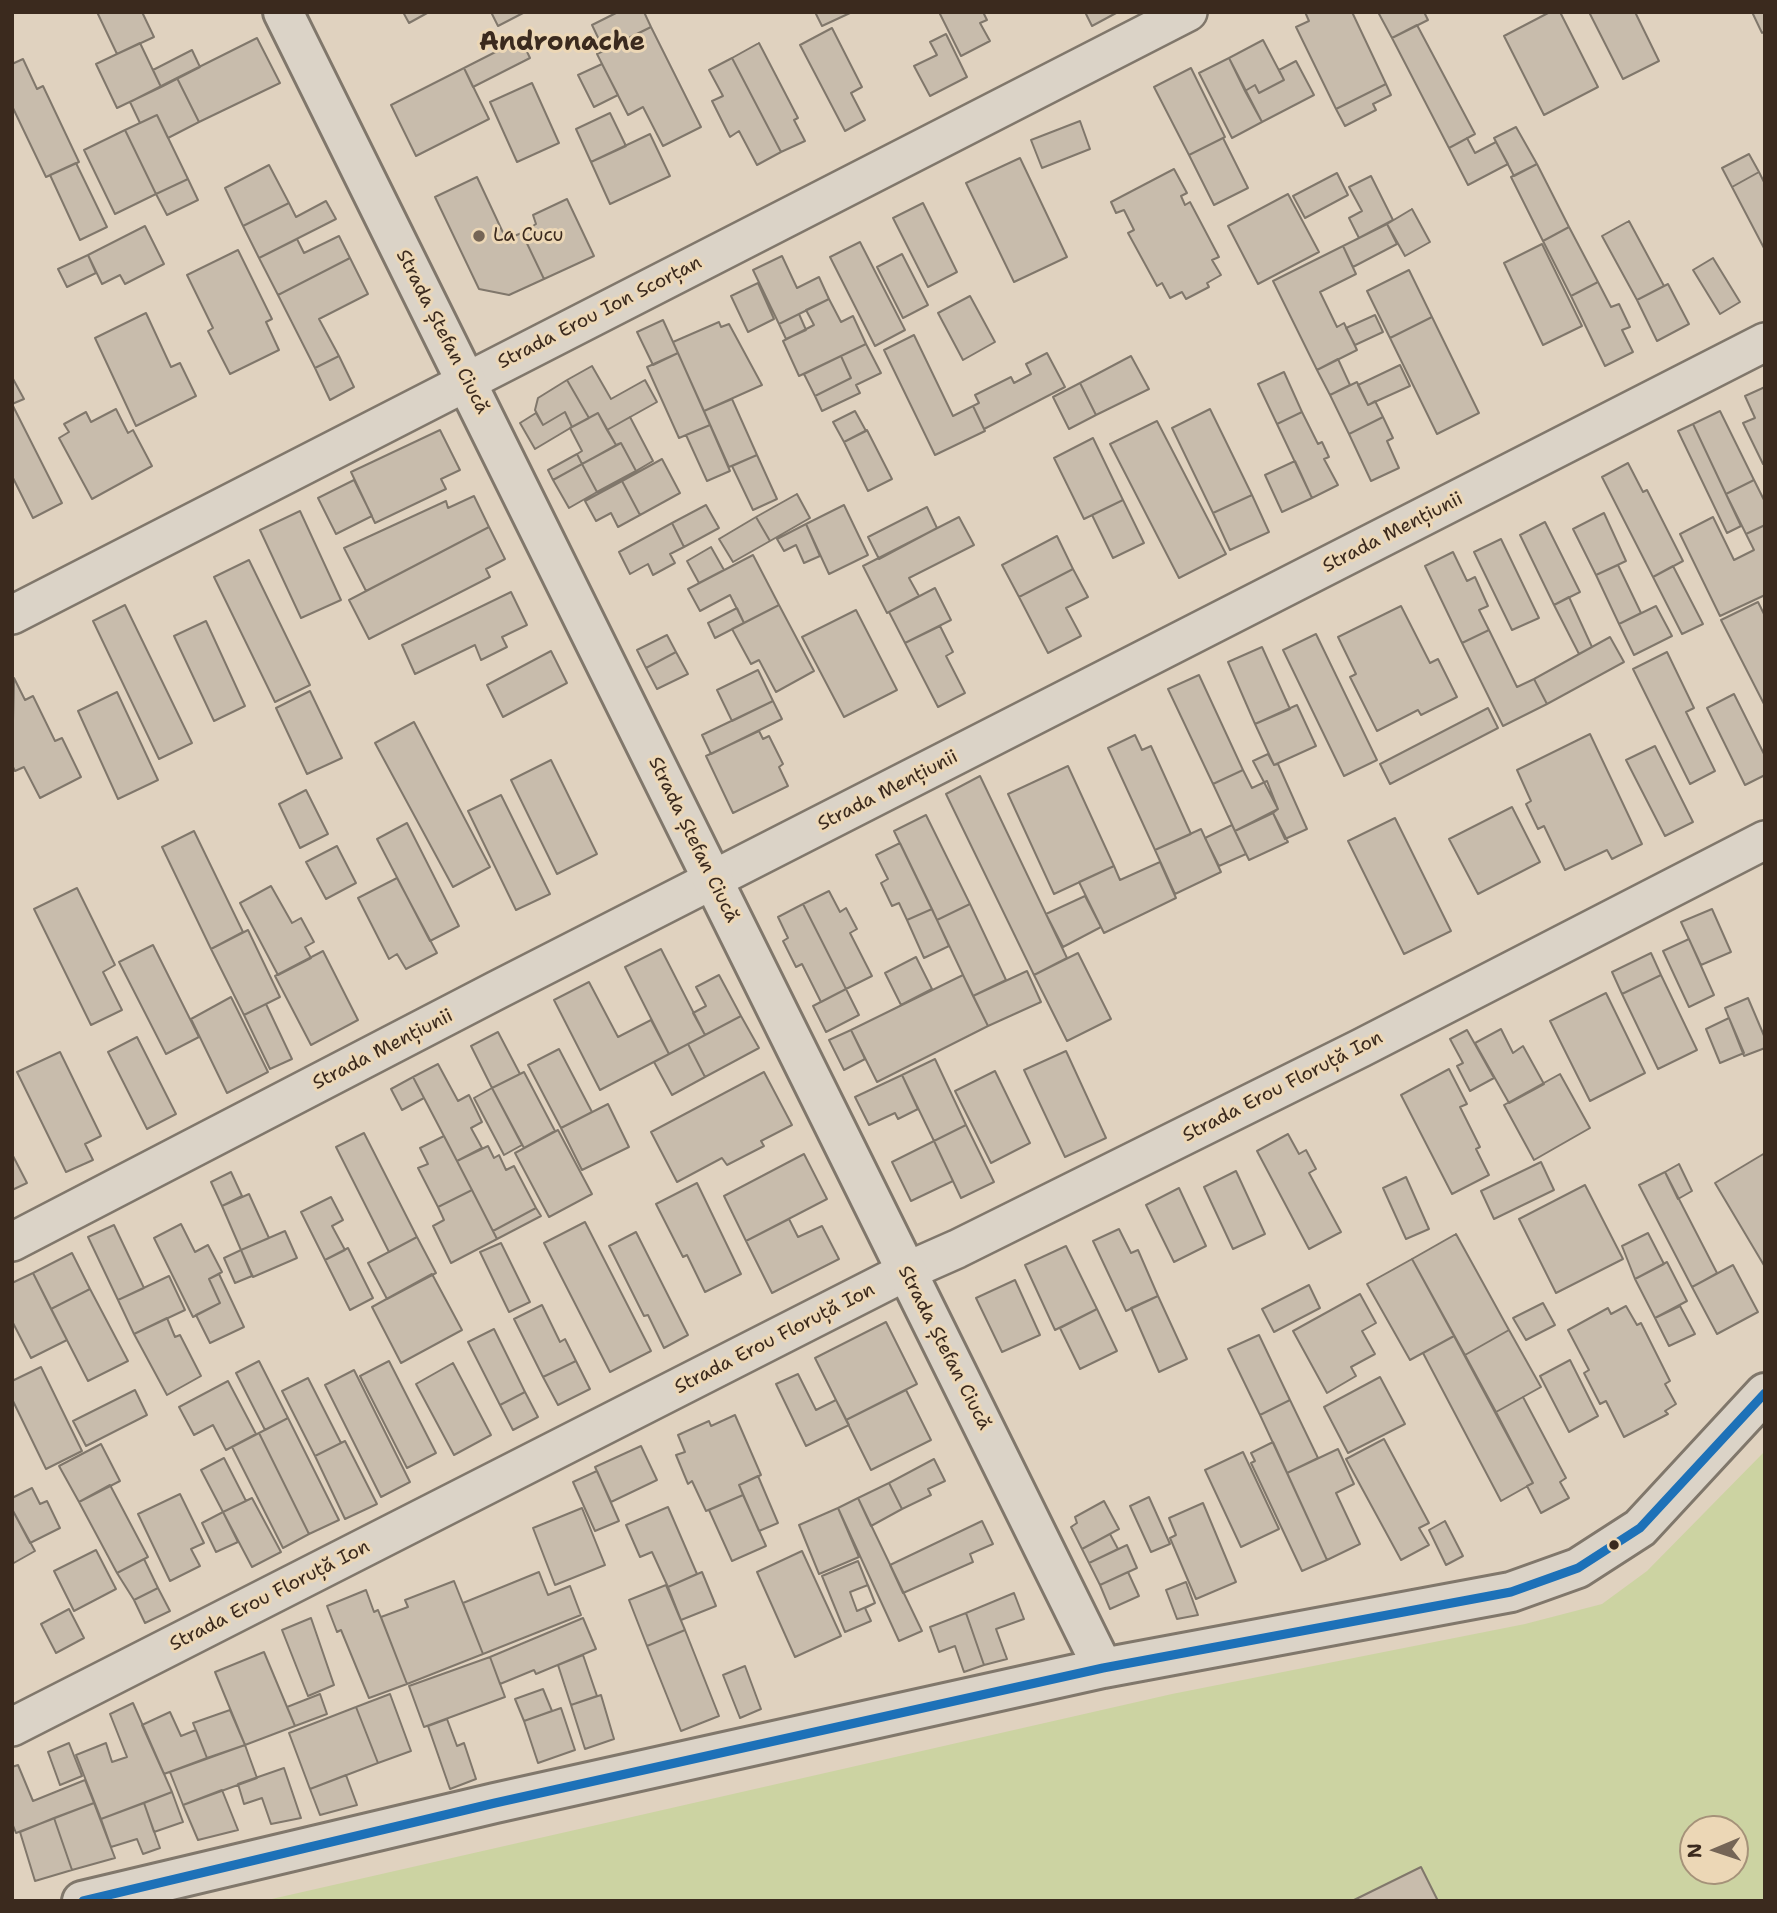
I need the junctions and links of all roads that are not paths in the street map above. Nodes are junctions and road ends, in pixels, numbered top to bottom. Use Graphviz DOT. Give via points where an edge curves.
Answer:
graph roads {
  1 [pos="283,12"];
  2 [pos="1188,12"];
  3 [pos="1765,342"];
  4 [pos="467,381"];
  5 [pos="12,615"];
  6 [pos="1765,840"];
  7 [pos="714,882"];
  8 [pos="12,1242"];
  9 [pos="905,1272"];
  10 [pos="1765,1393"];
  11 [pos="1103,1668"];
  12 [pos="12,1727"];
  13 [pos="82,1901"];
  1 -- 4 [label="street, Strada Ștefan Ciucă"];
  2 -- 4 [label="street, Strada Erou Ion Scorțan"];
  3 -- 7 [label="street, Strada Mențiunii"];
  4 -- 5 [label="street, Strada Erou Ion Scorțan"];
  4 -- 7 [label="street, Strada Ștefan Ciucă"];
  6 -- 9 [label="street, Strada Erou Floruță Ion" via="1361,1048"];
  7 -- 8 [label="street, Strada Mențiunii"];
  7 -- 9 [label="street, Strada Ștefan Ciucă"];
  9 -- 11 [label="street, Strada Ștefan Ciucă"];
  9 -- 12 [label="street, Strada Erou Floruță Ion"];
  10 -- 11 [label="street" via="1640,1528 1607,1552 1548,1580 1511,1592"];
  11 -- 13 [label="street" via="495,1803"];
}
